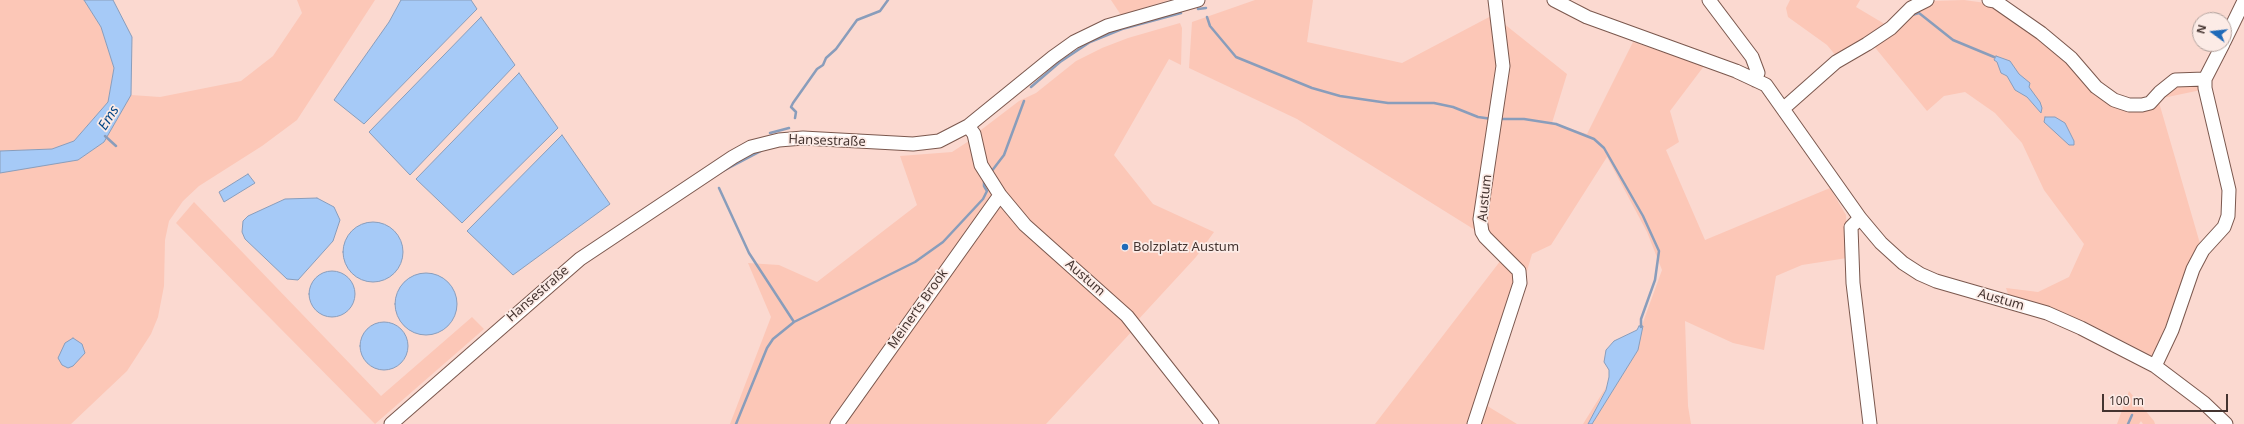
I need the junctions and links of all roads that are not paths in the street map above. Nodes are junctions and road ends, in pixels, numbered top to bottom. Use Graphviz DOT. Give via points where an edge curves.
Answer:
graph roads {
  1 [pos="1198,0"];
  2 [pos="1496,0"];
  3 [pos="1554,0"];
  4 [pos="1709,0"];
  5 [pos="1927,0"];
  6 [pos="1989,0"];
  7 [pos="2244,1"];
  8 [pos="2232,25"];
  9 [pos="2218,52"];
  10 [pos="2205,79"];
  11 [pos="1755,80"];
  12 [pos="1784,108"];
  13 [pos="968,126"];
  14 [pos="1000,195"];
  15 [pos="1860,218"];
  16 [pos="2155,366"];
  17 [pos="391,424"];
  18 [pos="837,424"];
  19 [pos="1212,424"];
  20 [pos="1474,424"];
  21 [pos="1870,424"];
  22 [pos="2226,424"];
  1 -- 13 [label="street, Hansestraße" via="1107,26 1074,42"];
  2 -- 20 [label="street, Austum" via="1503,66 1480,218 1485,237 1518,272 1520,283"];
  3 -- 11 [label="street, Austum" via="1587,17"];
  4 -- 11 [label="street" via="1752,57 1758,73"];
  5 -- 12 [label="street" via="1911,8 1891,28 1836,62"];
  6 -- 10 [label="street" via="1995,1 2041,33 2070,58 2096,87 2114,100 2130,105 2142,105 2150,103 2175,80"];
  7 -- 8 [label="street"];
  9 -- 10 [label="street"];
  10 -- 16 [label="street" via="2229,190 2230,206 2224,227 2203,250 2192,269 2172,330"];
  11 -- 12 [label="street, Austum" via="1766,85"];
  12 -- 15 [label="street, Austum"];
  13 -- 14 [label="street, Austum" via="974,134 981,164"];
  13 -- 17 [label="street, Hansestraße" via="952,136 928,144 803,138 764,143 739,153 660,203 580,259"];
  14 -- 18 [label="street, Meinerts Brook"];
  14 -- 19 [label="street, Austum" via="1025,225 1127,316"];
  15 -- 16 [label="street, Austum" via="1881,243 1920,274 2047,313"];
  15 -- 21 [label="street" via="1851,227 1853,282"];
  16 -- 22 [label="street, Austum" via="2204,403"];
}
